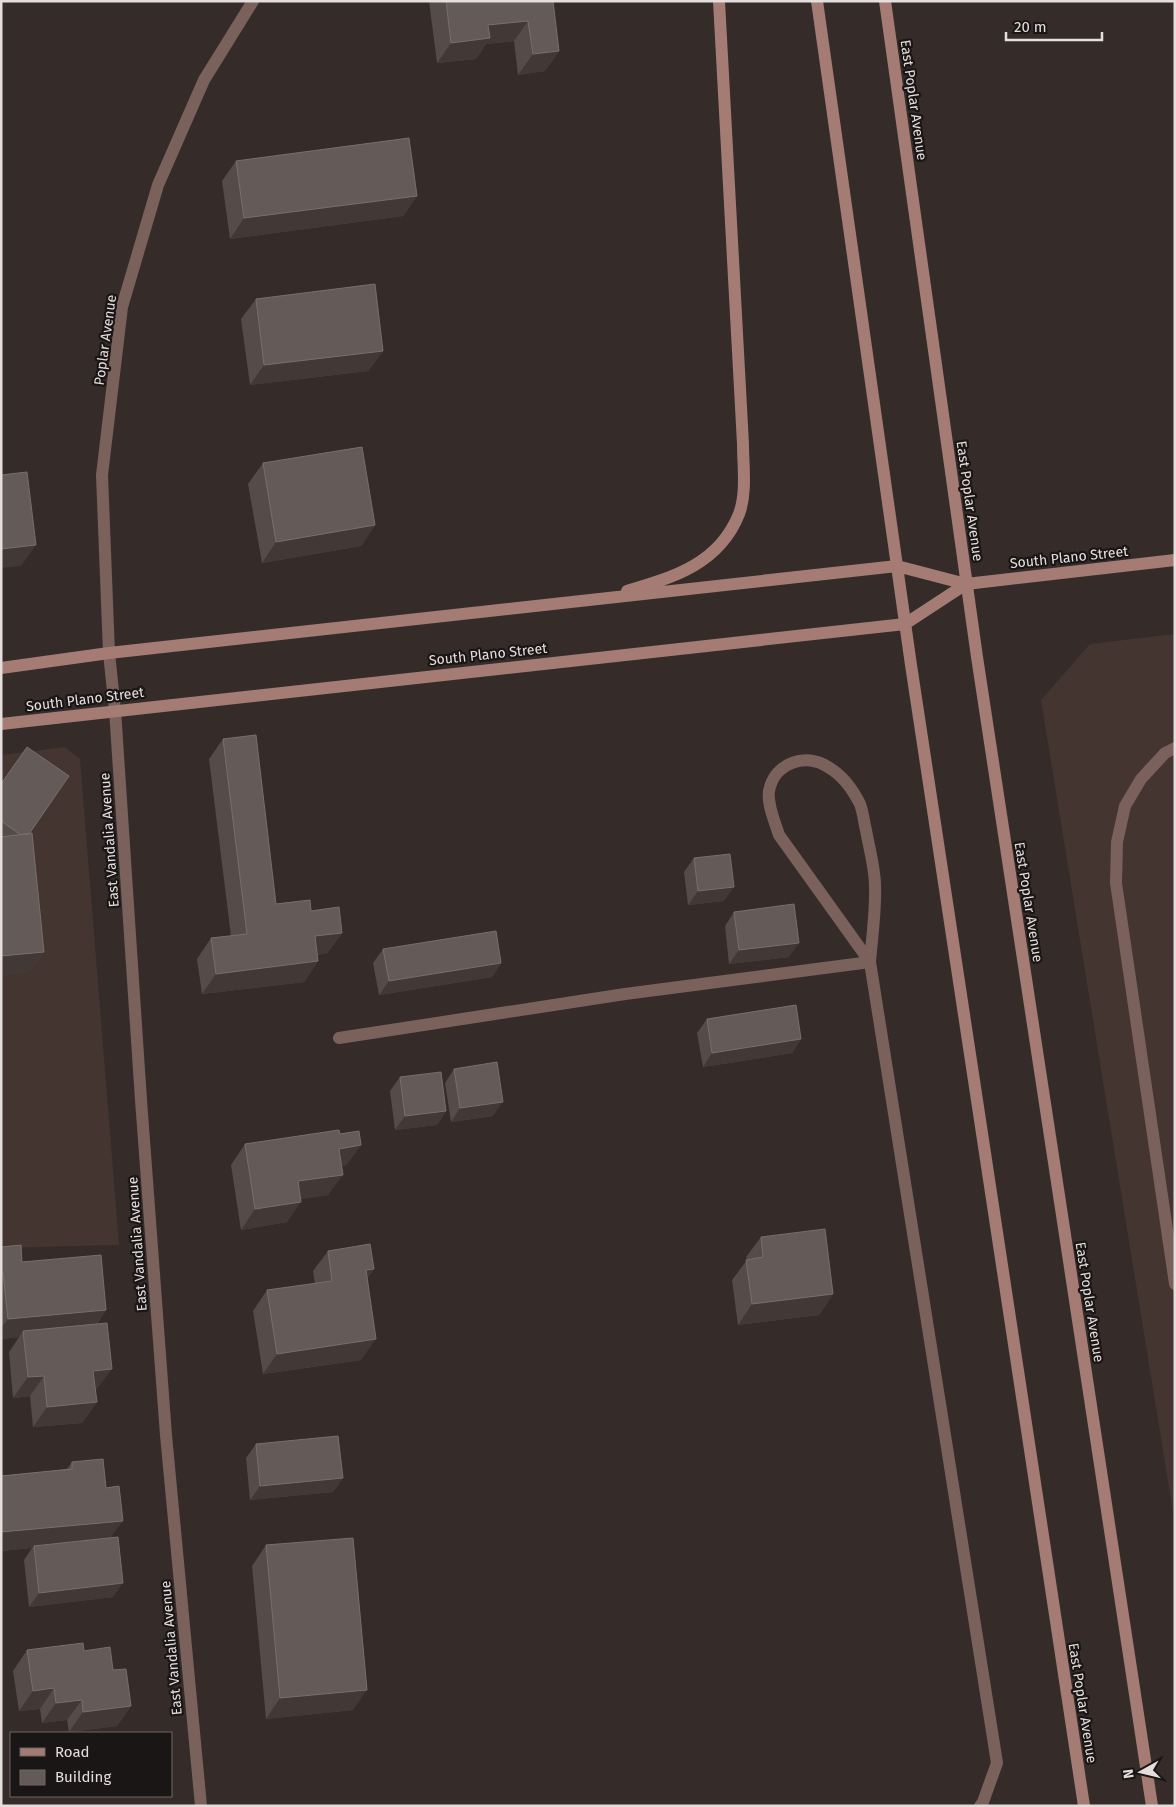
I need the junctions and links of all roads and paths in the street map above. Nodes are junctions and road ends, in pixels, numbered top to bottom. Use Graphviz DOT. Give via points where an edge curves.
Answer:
graph roads {
  1 [pos="253,1"];
  2 [pos="719,1"];
  3 [pos="817,1"];
  4 [pos="884,1"];
  5 [pos="1175,560"];
  6 [pos="897,566"];
  7 [pos="966,584"];
  8 [pos="596,600"];
  9 [pos="905,624"];
  10 [pos="108,654"];
  11 [pos="1,668"];
  12 [pos="112,679"];
  13 [pos="115,710"];
  14 [pos="1,724"];
  15 [pos="1175,748"];
  16 [pos="870,962"];
  17 [pos="339,1038"];
  18 [pos="1175,1284"];
  19 [pos="201,1806"];
  20 [pos="980,1806"];
  21 [pos="1084,1806"];
  22 [pos="1152,1806"];
  1 -- 10 [label="street, Poplar Avenue" via="204,80 158,185 122,307 102,475"];
  2 -- 8 [label="main road" via="743,444 743,493 739,513 714,553 683,573"];
  3 -- 6 [label="main road, East Poplar Avenue"];
  4 -- 7 [label="main road, East Poplar Avenue"];
  5 -- 7 [label="main road, South Plano Street"];
  6 -- 7 [label="main road, South Plano Street"];
  6 -- 8 [label="main road, South Plano Street"];
  6 -- 9 [label="main road, East Poplar Avenue"];
  7 -- 9 [label="main road, South Plano Street"];
  7 -- 22 [label="main road, East Poplar Avenue"];
  8 -- 10 [label="main road, South Plano Street"];
  9 -- 13 [label="main road, South Plano Street"];
  9 -- 21 [label="main road, East Poplar Avenue"];
  10 -- 11 [label="main road, South Plano Street"];
  10 -- 12 [label="street, Poplar Avenue"];
  12 -- 13 [label="street, East Vandalia Avenue"];
  13 -- 14 [label="main road, South Plano Street"];
  13 -- 19 [label="street, East Vandalia Avenue" via="166,1435"];
  15 -- 18 [label="street" via="1141,779 1125,806 1117,842 1116,883"];
  16 -- 16 [label="street" via="779,835 769,792 774,777 794,761 806,760 827,766 850,788 861,806 875,886"];
  16 -- 17 [label="street" via="626,994"];
  16 -- 20 [label="street" via="998,1763"];
}
